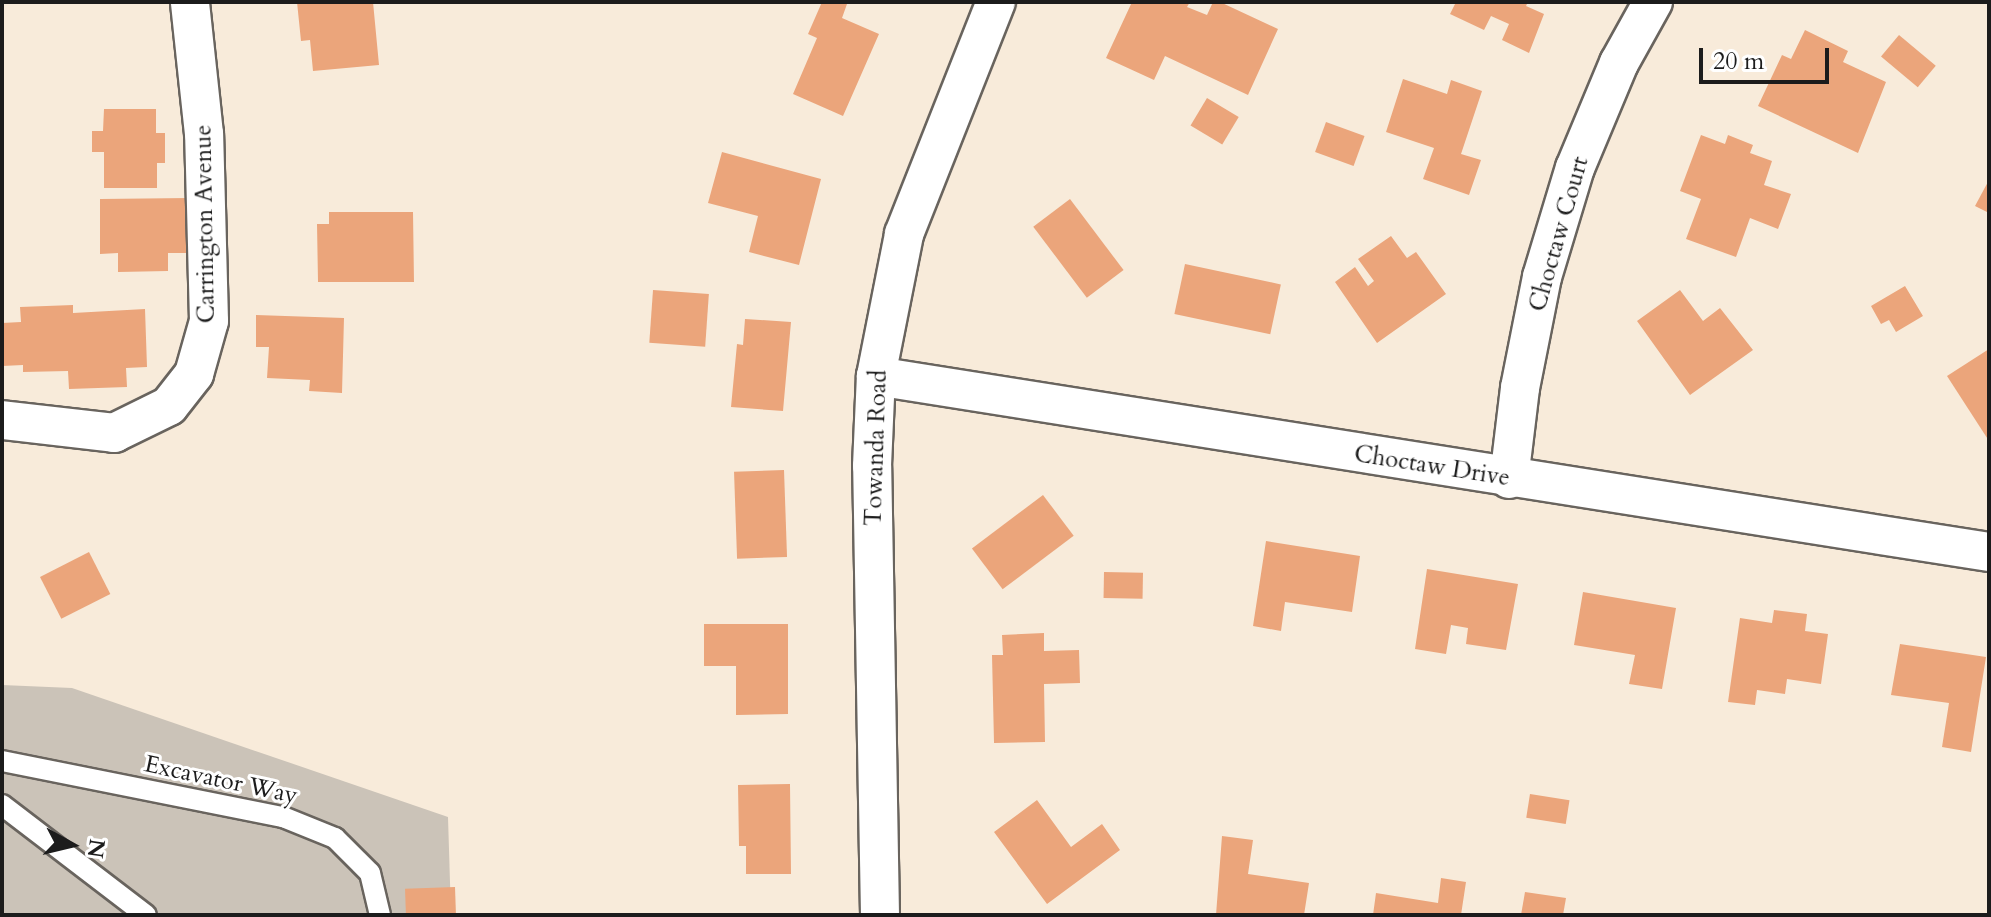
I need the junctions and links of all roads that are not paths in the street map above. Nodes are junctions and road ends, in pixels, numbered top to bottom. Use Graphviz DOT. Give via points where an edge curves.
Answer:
graph roads {
  1 [pos="190,2"];
  2 [pos="996,2"];
  3 [pos="1653,2"];
  4 [pos="876,376"];
  5 [pos="2,420"];
  6 [pos="1509,479"];
  7 [pos="1989,552"];
  8 [pos="2,761"];
  9 [pos="2,805"];
  10 [pos="119,908"];
  11 [pos="146,915"];
  12 [pos="380,915"];
  13 [pos="880,915"];
  1 -- 5 [label="street, Carrington Avenue" via="204,134 209,321 194,374 169,406 114,433"];
  2 -- 4 [label="street, Towanda Road" via="904,234"];
  3 -- 6 [label="street, Choctaw Court" via="1619,63 1575,168 1542,277"];
  4 -- 6 [label="street, Choctaw Drive"];
  4 -- 13 [label="street, Towanda Road" via="872,466"];
  6 -- 7 [label="street, Choctaw Drive"];
  8 -- 12 [label="lane, Excavator Way" via="283,817 335,838 370,873"];
  9 -- 10 [label="lane"];
  10 -- 11 [label="lane"];
}
